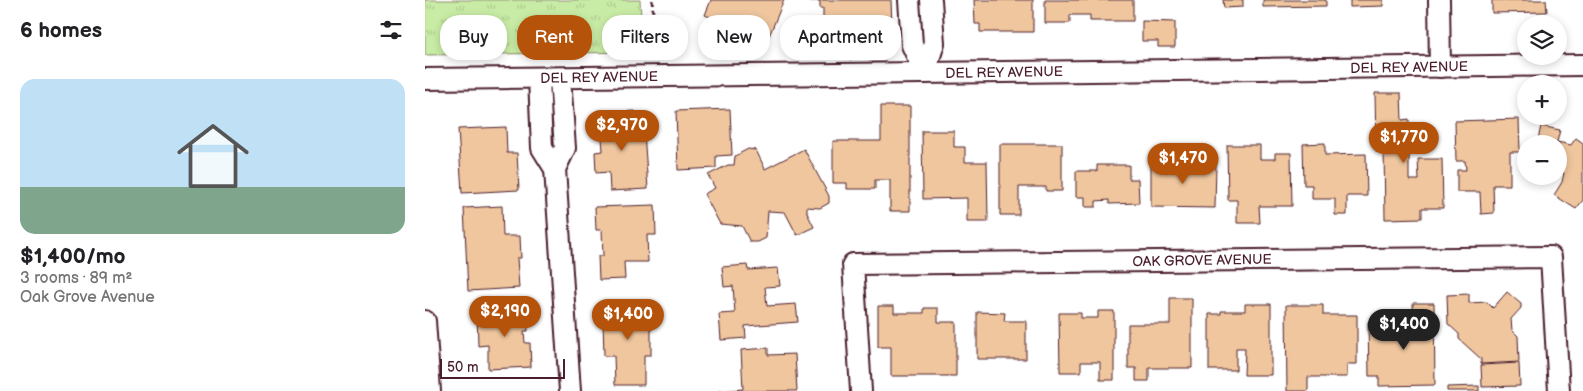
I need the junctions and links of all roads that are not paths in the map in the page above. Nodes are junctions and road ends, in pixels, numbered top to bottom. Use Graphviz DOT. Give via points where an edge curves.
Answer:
graph roads {
  1 [pos="1439,0"];
  2 [pos="910,9"];
  3 [pos="932,9"];
  4 [pos="1583,65"];
  5 [pos="1440,66"];
  6 [pos="925,73"];
  7 [pos="539,78"];
  8 [pos="560,78"];
  9 [pos="425,79"];
  10 [pos="563,122"];
  11 [pos="541,123"];
  12 [pos="555,169"];
  13 [pos="425,321"];
  14 [pos="430,391"];
  15 [pos="570,391"];
  16 [pos="861,391"];
  17 [pos="1559,391"];
  1 -- 5 [label="street"];
  2 -- 3 [label="street"];
  2 -- 6 [label="street" via="912,45"];
  3 -- 6 [label="street" via="934,43"];
  4 -- 5 [label="street, DEL REY AVENUE"];
  5 -- 6 [label="street, DEL REY AVENUE"];
  6 -- 8 [label="street, DEL REY AVENUE"];
  7 -- 8 [label="street, DEL REY AVENUE"];
  7 -- 9 [label="street, DEL REY AVENUE"];
  7 -- 11 [label="street"];
  8 -- 10 [label="street"];
  10 -- 11 [label="street"];
  10 -- 12 [label="street" via="565,148"];
  11 -- 12 [label="street" via="542,148"];
  12 -- 15 [label="street"];
  13 -- 14 [label="street"];
  16 -- 17 [label="street, OAK GROVE AVENUE" via="853,264 1551,257"];
}
